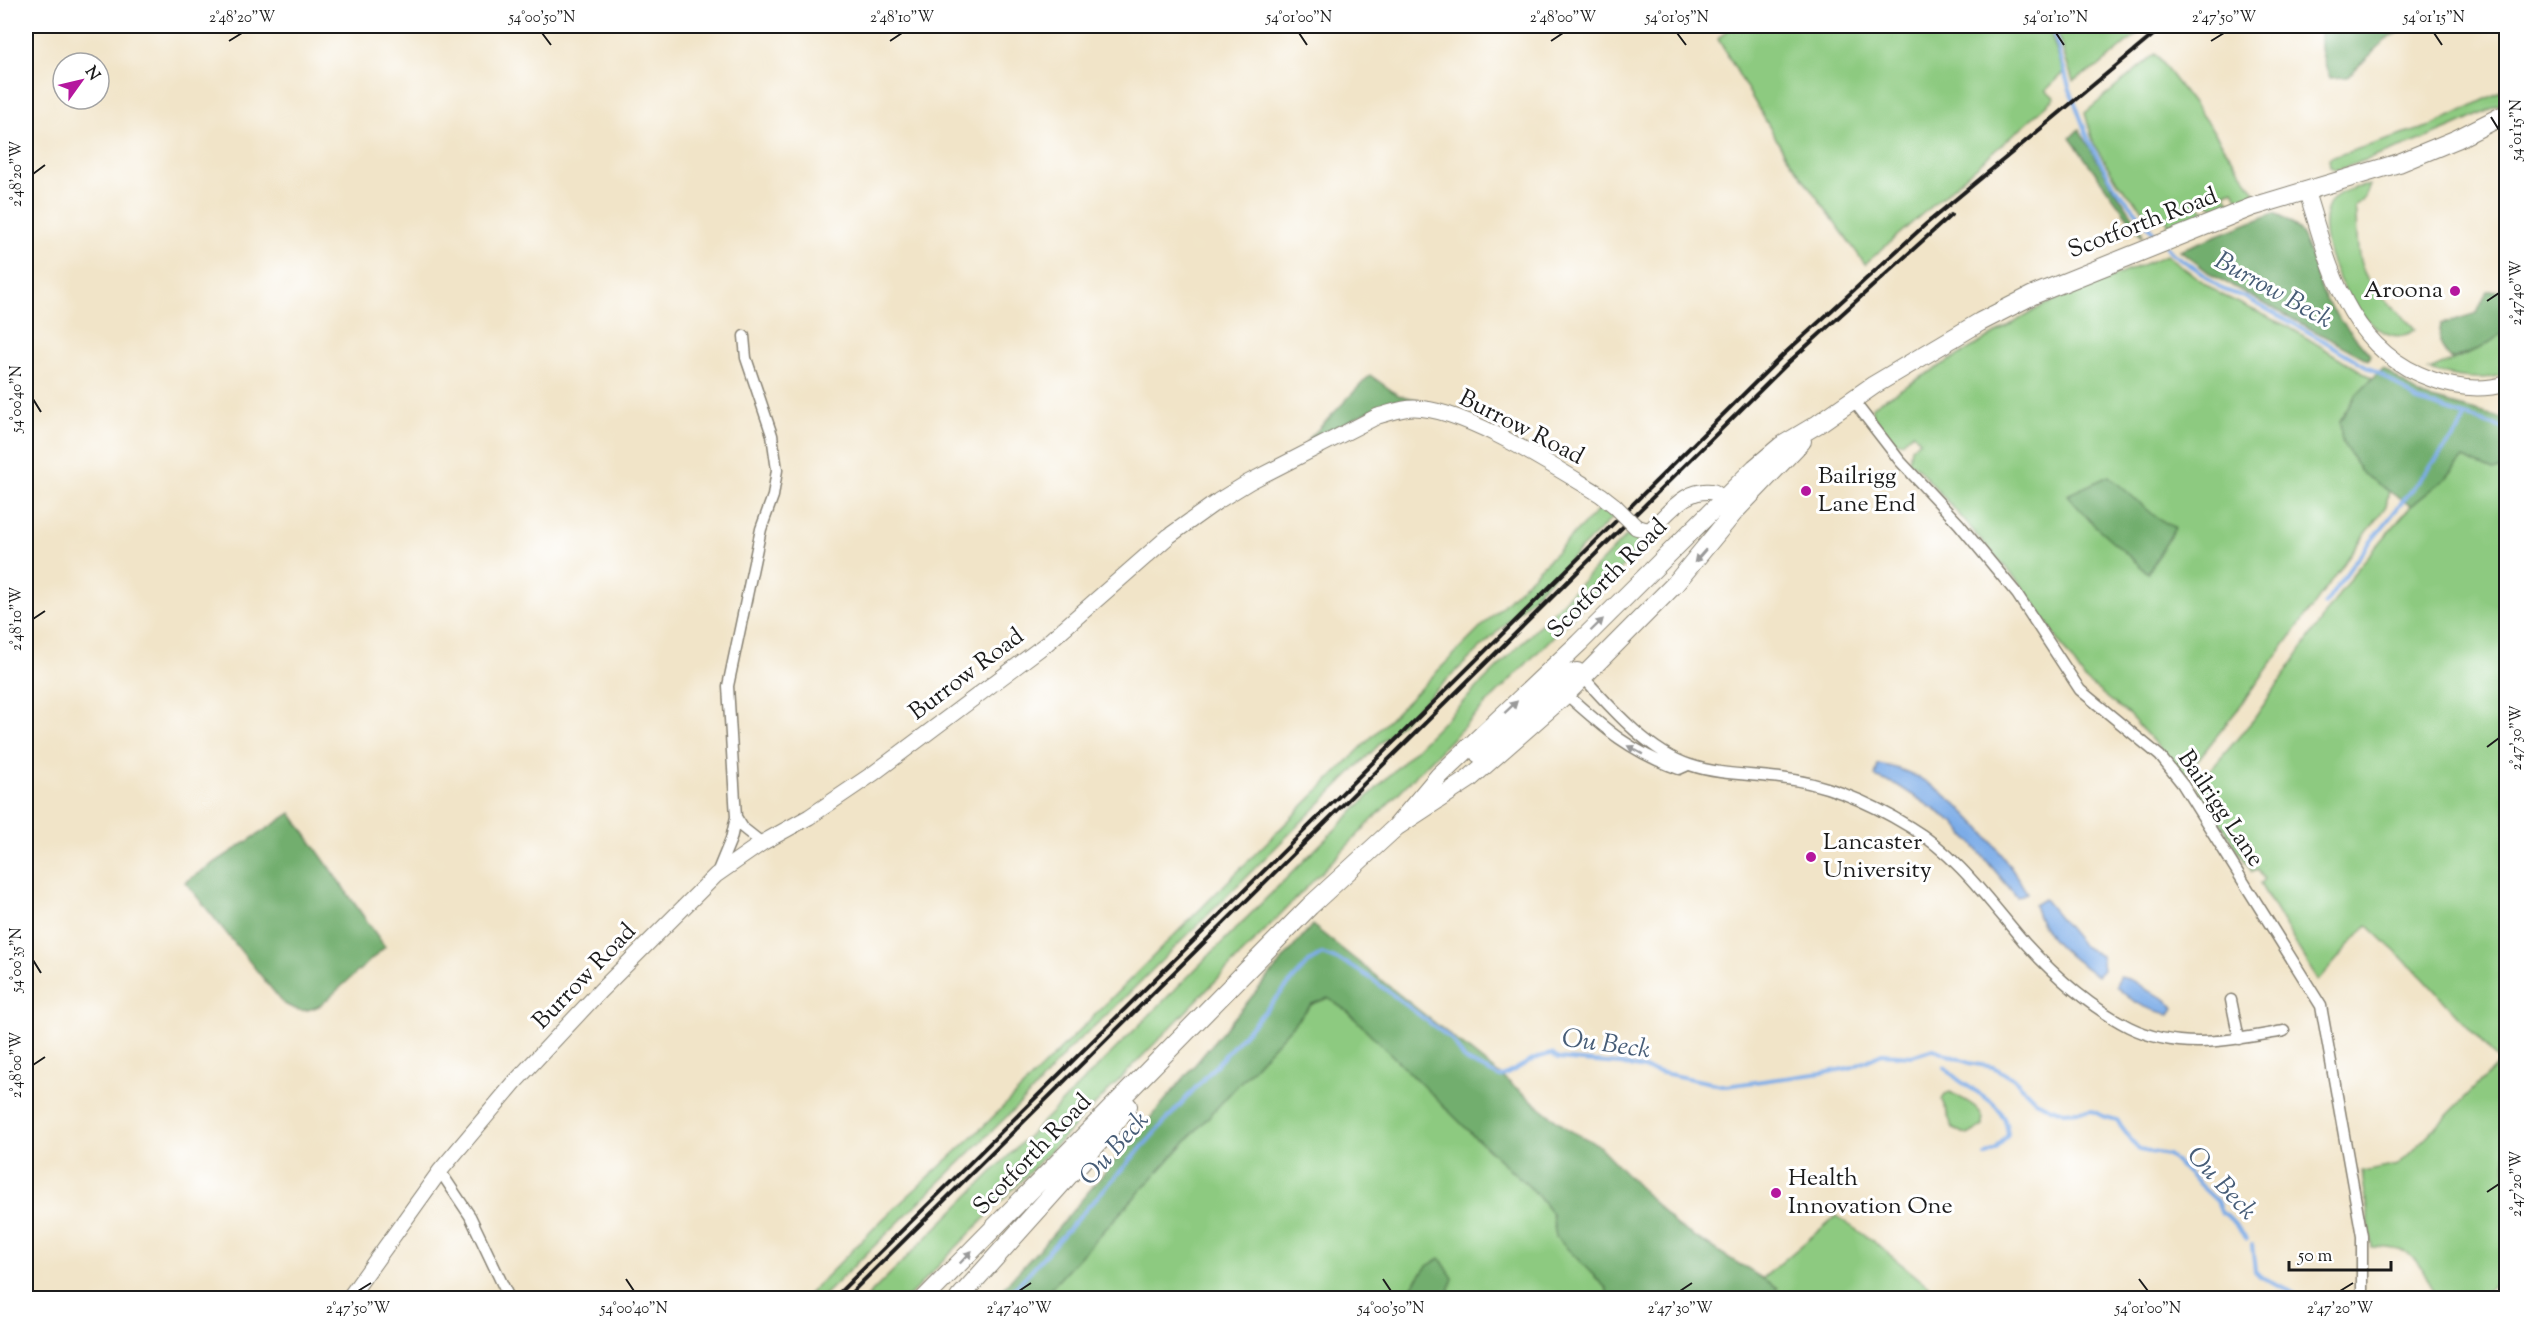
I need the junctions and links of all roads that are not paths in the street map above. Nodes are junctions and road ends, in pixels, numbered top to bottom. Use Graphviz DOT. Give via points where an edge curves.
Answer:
graph roads {
  1 [pos="2506,114"];
  2 [pos="2306,190"];
  3 [pos="744,336"];
  4 [pos="2506,384"];
  5 [pos="1852,399"];
  6 [pos="1730,504"];
  7 [pos="1583,676"];
  8 [pos="1560,680"];
  9 [pos="1688,765"];
  10 [pos="735,818"];
  11 [pos="1396,827"];
  12 [pos="762,843"];
  13 [pos="716,875"];
  14 [pos="2231,1000"];
  15 [pos="2284,1031"];
  16 [pos="2239,1039"];
  17 [pos="1174,1045"];
  18 [pos="1107,1133"];
  19 [pos="440,1171"];
  20 [pos="349,1299"];
  21 [pos="509,1299"];
  22 [pos="926,1299"];
  23 [pos="959,1299"];
  24 [pos="975,1299"];
  25 [pos="2362,1299"];
  1 -- 2 [label="main road, Scotforth Road" via="2399,163"];
  2 -- 4 [label="street" via="2325,254 2343,296 2362,330 2382,352 2410,371 2452,387 2494,388"];
  2 -- 5 [label="main road, Scotforth Road" via="2057,284 1938,346"];
  3 -- 10 [label="street" via="746,358 772,435 777,470 728,686"];
  5 -- 6 [label="main road, Scotforth Road" via="1781,446"];
  5 -- 25 [label="street, Bailrigg Lane" via="1900,461 2003,577 2080,690 2152,749 2183,785 2321,1006 2362,1236"];
  6 -- 7 [label="main road, Scotforth Road, one-way" via="1675,584"];
  8 -- 6 [label="main road, Scotforth Road, one-way"];
  6 -- 12 [label="street, Burrow Road, bridge" via="1714,492 1695,493 1646,530 1636,527 1601,495 1505,439 1441,412 1415,408 1378,416 1218,501 1168,536 1046,644 874,773 808,818"];
  7 -- 8 [label="main road, Scotforth Road"];
  7 -- 9 [label="street" via="1627,724"];
  9 -- 8 [label="street, one-way" via="1679,769 1637,752 1607,731"];
  11 -- 8 [label="main road, Scotforth Road, one-way" via="1438,776"];
  8 -- 11 [label="main road, Scotforth Road" via="1469,779"];
  9 -- 16 [label="street" via="1828,787 1890,815 1953,861 2051,969 2116,1019 2145,1033 2179,1041"];
  10 -- 12 [label="street"];
  10 -- 13 [label="street"];
  11 -- 17 [label="main road, Scotforth Road" via="1291,924"];
  12 -- 13 [label="street, Burrow Road"];
  13 -- 19 [label="street, Burrow Road" via="515,1082"];
  14 -- 16 [label="street"];
  15 -- 16 [label="street"];
  17 -- 18 [label="main road, Scotforth Road"];
  22 -- 17 [label="main road, Scotforth Road, one-way"];
  18 -- 23 [label="main road, Scotforth Road"];
  18 -- 24 [label="main road" via="1074,1186"];
  19 -- 20 [label="street, Burrow Road"];
  19 -- 21 [label="street" via="470,1216"];
}
